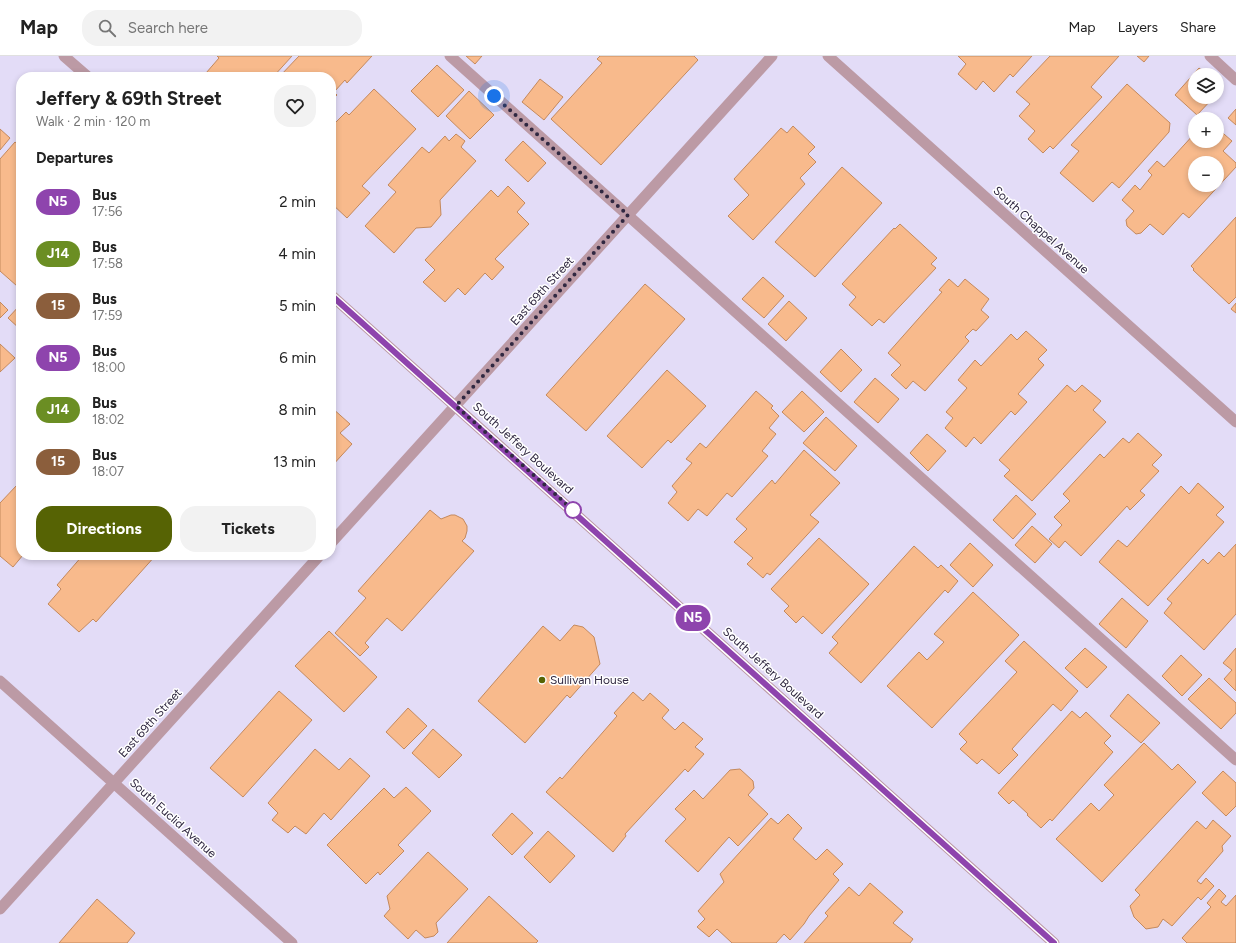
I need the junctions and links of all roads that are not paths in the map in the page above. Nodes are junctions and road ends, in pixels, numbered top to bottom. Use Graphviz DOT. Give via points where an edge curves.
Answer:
graph roads {
  1 [pos="64,56"];
  2 [pos="450,56"];
  3 [pos="772,56"];
  4 [pos="828,56"];
  5 [pos="1210,56"];
  6 [pos="82,72"];
  7 [pos="1236,80"];
  8 [pos="628,215"];
  9 [pos="336,298"];
  10 [pos="456,406"];
  11 [pos="1236,422"];
  12 [pos="336,538"];
  13 [pos="315,560"];
  14 [pos="0,681"];
  15 [pos="1236,760"];
  16 [pos="114,783"];
  17 [pos="0,909"];
  18 [pos="292,943"];
  19 [pos="1054,943"];
  1 -- 6 [label="street"];
  2 -- 8 [label="street"];
  3 -- 8 [label="street, East 69th Street"];
  4 -- 11 [label="street, South Chappel Avenue"];
  5 -- 7 [label="street"];
  8 -- 10 [label="street, East 69th Street"];
  8 -- 15 [label="street"];
  9 -- 10 [label="street, South Jeffery Boulevard"];
  10 -- 12 [label="street, East 69th Street"];
  10 -- 19 [label="street, South Jeffery Boulevard"];
  13 -- 16 [label="street, East 69th Street"];
  14 -- 16 [label="street, South Euclid Avenue"];
  16 -- 17 [label="street, East 69th Street"];
  16 -- 18 [label="street, South Euclid Avenue"];
}
